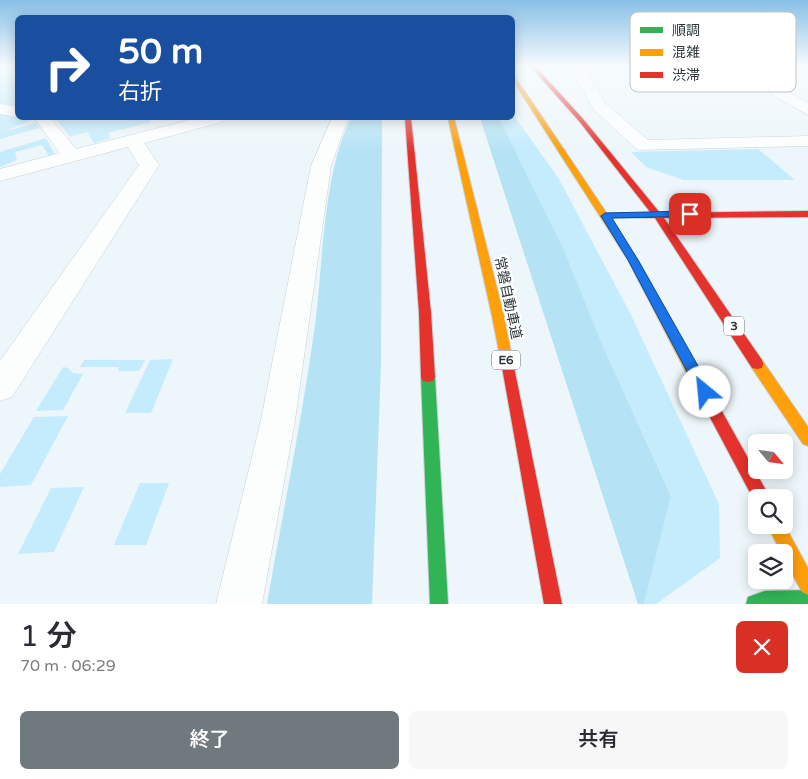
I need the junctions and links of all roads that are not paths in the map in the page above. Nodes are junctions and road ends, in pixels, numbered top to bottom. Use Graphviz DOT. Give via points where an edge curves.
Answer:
graph roads {
  1 [pos="525,94"];
  2 [pos="558,94"];
  3 [pos="592,94"];
  4 [pos="780,94"];
  5 [pos="0,109"];
  6 [pos="808,110"];
  7 [pos="15,112"];
  8 [pos="44,120"];
  9 [pos="208,120"];
  10 [pos="339,120"];
  11 [pos="408,120"];
  12 [pos="451,120"];
  13 [pos="133,140"];
  14 [pos="808,141"];
  15 [pos="72,156"];
  16 [pos="0,176"];
  17 [pos="808,214"];
  18 [pos="657,215"];
  19 [pos="605,216"];
  20 [pos="0,387"];
  21 [pos="808,439"];
  22 [pos="756,489"];
  23 [pos="781,534"];
  24 [pos="808,586"];
  25 [pos="808,599"];
  26 [pos="239,604"];
  27 [pos="439,604"];
  28 [pos="553,604"];
  29 [pos="755,604"];
  1 -- 19 [label="main road"];
  2 -- 18 [label="main road, 3"];
  3 -- 14 [label="street" via="600,107 644,146"];
  4 -- 6 [label="street"];
  5 -- 7 [label="street"];
  8 -- 15 [label="street"];
  9 -- 13 [label="street"];
  10 -- 26 [label="street" via="322,166 278,420"];
  11 -- 27 [label="main road" via="425,313"];
  12 -- 28 [label="main road, 常磐自動車道 / E6" via="498,316"];
  13 -- 15 [label="street"];
  13 -- 20 [label="street" via="150,165"];
  15 -- 16 [label="street"];
  17 -- 18 [label="main road"];
  18 -- 19 [label="main road"];
  18 -- 21 [label="main road, 3"];
  19 -- 22 [label="main road" via="691,365"];
  23 -- 24 [label="main road"];
  25 -- 29 [label="main road" via="765,600"];
}
